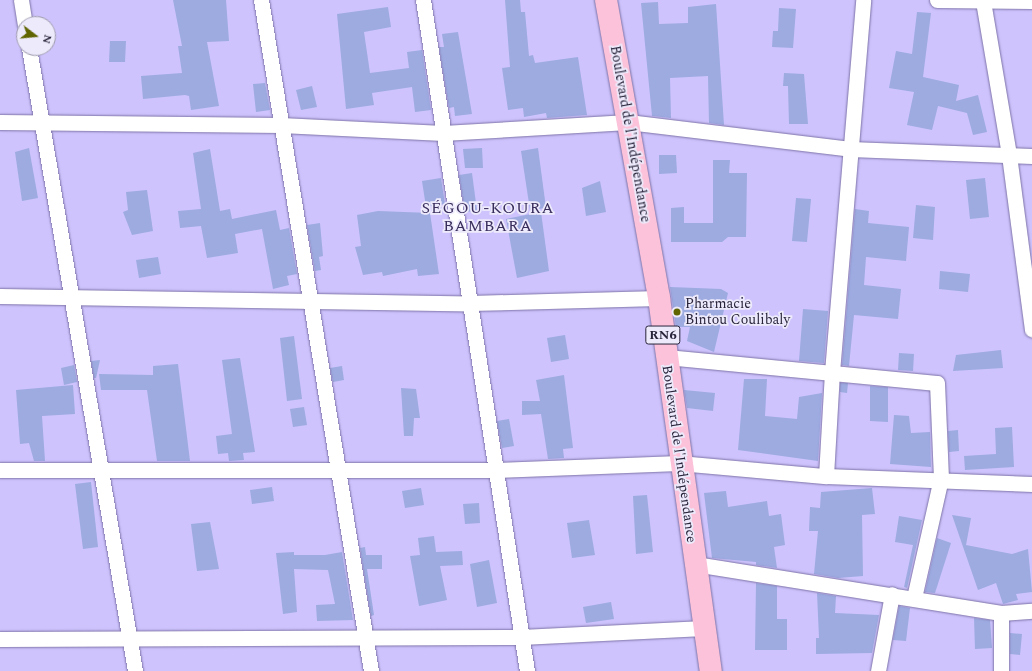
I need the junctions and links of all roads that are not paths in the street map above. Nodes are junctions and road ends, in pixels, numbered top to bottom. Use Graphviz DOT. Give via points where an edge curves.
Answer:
graph roads {
  1 [pos="21,0"];
  2 [pos="261,0"];
  3 [pos="424,0"];
  4 [pos="606,0"];
  5 [pos="863,0"];
  6 [pos="937,0"];
  7 [pos="1032,1"];
  8 [pos="983,2"];
  9 [pos="24,16"];
  10 [pos="31,56"];
  11 [pos="0,122"];
  12 [pos="628,122"];
  13 [pos="42,123"];
  14 [pos="281,124"];
  15 [pos="443,134"];
  16 [pos="850,149"];
  17 [pos="1009,155"];
  18 [pos="1032,156"];
  19 [pos="0,296"];
  20 [pos="72,296"];
  21 [pos="659,298"];
  22 [pos="310,301"];
  23 [pos="470,303"];
  24 [pos="1032,329"];
  25 [pos="666,357"];
  26 [pos="832,372"];
  27 [pos="679,463"];
  28 [pos="0,470"];
  29 [pos="101,470"];
  30 [pos="337,470"];
  31 [pos="495,470"];
  32 [pos="826,476"];
  33 [pos="941,478"];
  34 [pos="1032,484"];
  35 [pos="695,564"];
  36 [pos="892,594"];
  37 [pos="914,598"];
  38 [pos="1032,611"];
  39 [pos="1001,612"];
  40 [pos="704,628"];
  41 [pos="365,637"];
  42 [pos="521,637"];
  43 [pos="129,638"];
  44 [pos="0,639"];
  45 [pos="135,671"];
  46 [pos="371,671"];
  47 [pos="527,671"];
  48 [pos="711,671"];
  49 [pos="878,671"];
  50 [pos="1001,671"];
  1 -- 9 [label="street"];
  2 -- 14 [label="street"];
  3 -- 15 [label="street"];
  4 -- 12 [label="highway, Boulevard de l'Indépendance / RN6"];
  5 -- 16 [label="street"];
  6 -- 8 [label="street"];
  7 -- 8 [label="street"];
  8 -- 17 [label="street"];
  10 -- 13 [label="street"];
  11 -- 13 [label="street"];
  12 -- 15 [label="street"];
  12 -- 16 [label="street"];
  12 -- 21 [label="highway, Boulevard de l'Indépendance / RN6"];
  13 -- 14 [label="street"];
  13 -- 20 [label="street"];
  14 -- 15 [label="street"];
  14 -- 22 [label="street"];
  15 -- 23 [label="street"];
  16 -- 17 [label="street"];
  16 -- 26 [label="street"];
  17 -- 18 [label="street"];
  17 -- 24 [label="street"];
  19 -- 20 [label="street"];
  20 -- 22 [label="street"];
  20 -- 29 [label="street"];
  21 -- 23 [label="street"];
  21 -- 25 [label="highway, Boulevard de l'Indépendance / RN6"];
  22 -- 23 [label="street"];
  22 -- 30 [label="street"];
  23 -- 31 [label="street"];
  25 -- 26 [label="street"];
  25 -- 27 [label="highway, Boulevard de l'Indépendance / RN6"];
  26 -- 32 [label="street"];
  26 -- 33 [label="street" via="937,383"];
  27 -- 31 [label="street"];
  27 -- 32 [label="street"];
  27 -- 35 [label="highway, Boulevard de l'Indépendance / RN6"];
  28 -- 29 [label="street"];
  29 -- 30 [label="street"];
  29 -- 43 [label="street"];
  30 -- 31 [label="street"];
  30 -- 41 [label="street"];
  31 -- 42 [label="street"];
  32 -- 33 [label="street"];
  33 -- 34 [label="street"];
  33 -- 37 [label="street"];
  35 -- 36 [label="street"];
  35 -- 40 [label="highway, Boulevard de l'Indépendance / RN6"];
  36 -- 37 [label="street"];
  36 -- 49 [label="street"];
  37 -- 39 [label="street"];
  38 -- 39 [label="street"];
  39 -- 50 [label="street"];
  40 -- 42 [label="street"];
  40 -- 48 [label="highway, Boulevard de l'Indépendance / RN6"];
  41 -- 42 [label="street"];
  41 -- 43 [label="street"];
  41 -- 46 [label="street"];
  42 -- 47 [label="street"];
  43 -- 44 [label="street"];
  43 -- 45 [label="street"];
}
